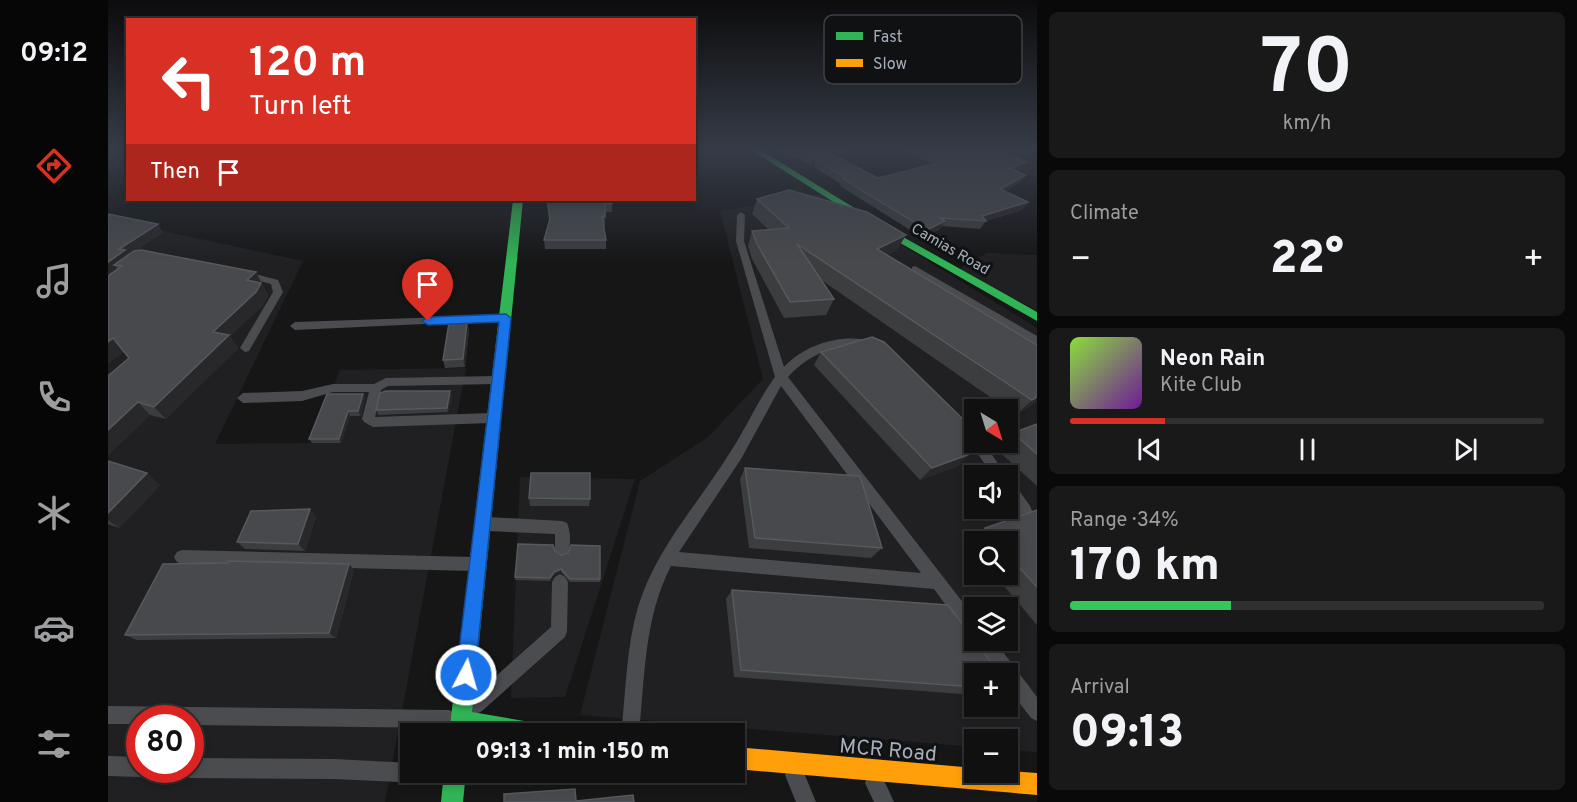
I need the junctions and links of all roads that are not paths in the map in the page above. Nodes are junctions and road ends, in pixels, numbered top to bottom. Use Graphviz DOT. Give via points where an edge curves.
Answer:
graph roads {
  1 [pos="817,188"];
  2 [pos="518,201"];
  3 [pos="741,215"];
  4 [pos="915,268"];
  5 [pos="232,272"];
  6 [pos="1037,317"];
  7 [pos="506,318"];
  8 [pos="295,326"];
  9 [pos="1037,341"];
  10 [pos="245,348"];
  11 [pos="889,357"];
  12 [pos="781,377"];
  13 [pos="499,380"];
  14 [pos="376,388"];
  15 [pos="243,398"];
  16 [pos="495,418"];
  17 [pos="953,421"];
  18 [pos="993,465"];
  19 [pos="1018,501"];
  20 [pos="1025,511"];
  21 [pos="483,523"];
  22 [pos="562,549"];
  23 [pos="182,557"];
  24 [pos="668,558"];
  25 [pos="478,565"];
  26 [pos="560,582"];
  27 [pos="938,582"];
  28 [pos="964,616"];
  29 [pos="1018,687"];
  30 [pos="1037,712"];
  31 [pos="108,715"];
  32 [pos="401,723"];
  33 [pos="460,723"];
  34 [pos="464,723"];
  35 [pos="631,723"];
  36 [pos="745,759"];
  37 [pos="790,763"];
  38 [pos="108,766"];
  39 [pos="126,767"];
  40 [pos="204,768"];
  41 [pos="870,771"];
  42 [pos="400,772"];
  43 [pos="454,783"];
  44 [pos="1037,784"];
  45 [pos="452,802"];
  46 [pos="806,802"];
  47 [pos="884,802"];
  1 -- 6 [label="main road, Camias Road"];
  2 -- 7 [label="main road"];
  3 -- 12 [label="lane" via="740,241"];
  4 -- 9 [label="lane"];
  5 -- 10 [label="lane" via="275,282 278,292"];
  7 -- 8 [label="lane"];
  7 -- 13 [label="main road"];
  11 -- 12 [label="lane" via="872,345 847,341 806,354"];
  12 -- 24 [label="lane" via="736,455"];
  12 -- 27 [label="lane"];
  13 -- 14 [label="lane" via="386,382"];
  13 -- 16 [label="main road"];
  14 -- 15 [label="lane" via="333,388 302,396"];
  14 -- 16 [label="lane" via="368,414 373,422"];
  16 -- 21 [label="main road"];
  17 -- 18 [label="lane"];
  19 -- 20 [label="lane"];
  21 -- 22 [label="lane" via="562,528"];
  21 -- 25 [label="main road"];
  23 -- 25 [label="lane"];
  24 -- 27 [label="lane"];
  24 -- 35 [label="lane" via="651,591 641,632"];
  25 -- 33 [label="main road"];
  26 -- 34 [label="lane" via="559,631"];
  27 -- 28 [label="lane"];
  29 -- 30 [label="lane"];
  31 -- 32 [label="lane"];
  36 -- 37 [label="main road, MCR Road"];
  37 -- 41 [label="main road, MCR Road"];
  37 -- 46 [label="lane"];
  38 -- 39 [label="lane"];
  40 -- 42 [label="lane"];
  41 -- 44 [label="main road, MCR Road"];
  41 -- 47 [label="lane"];
  43 -- 45 [label="main road"];
}
